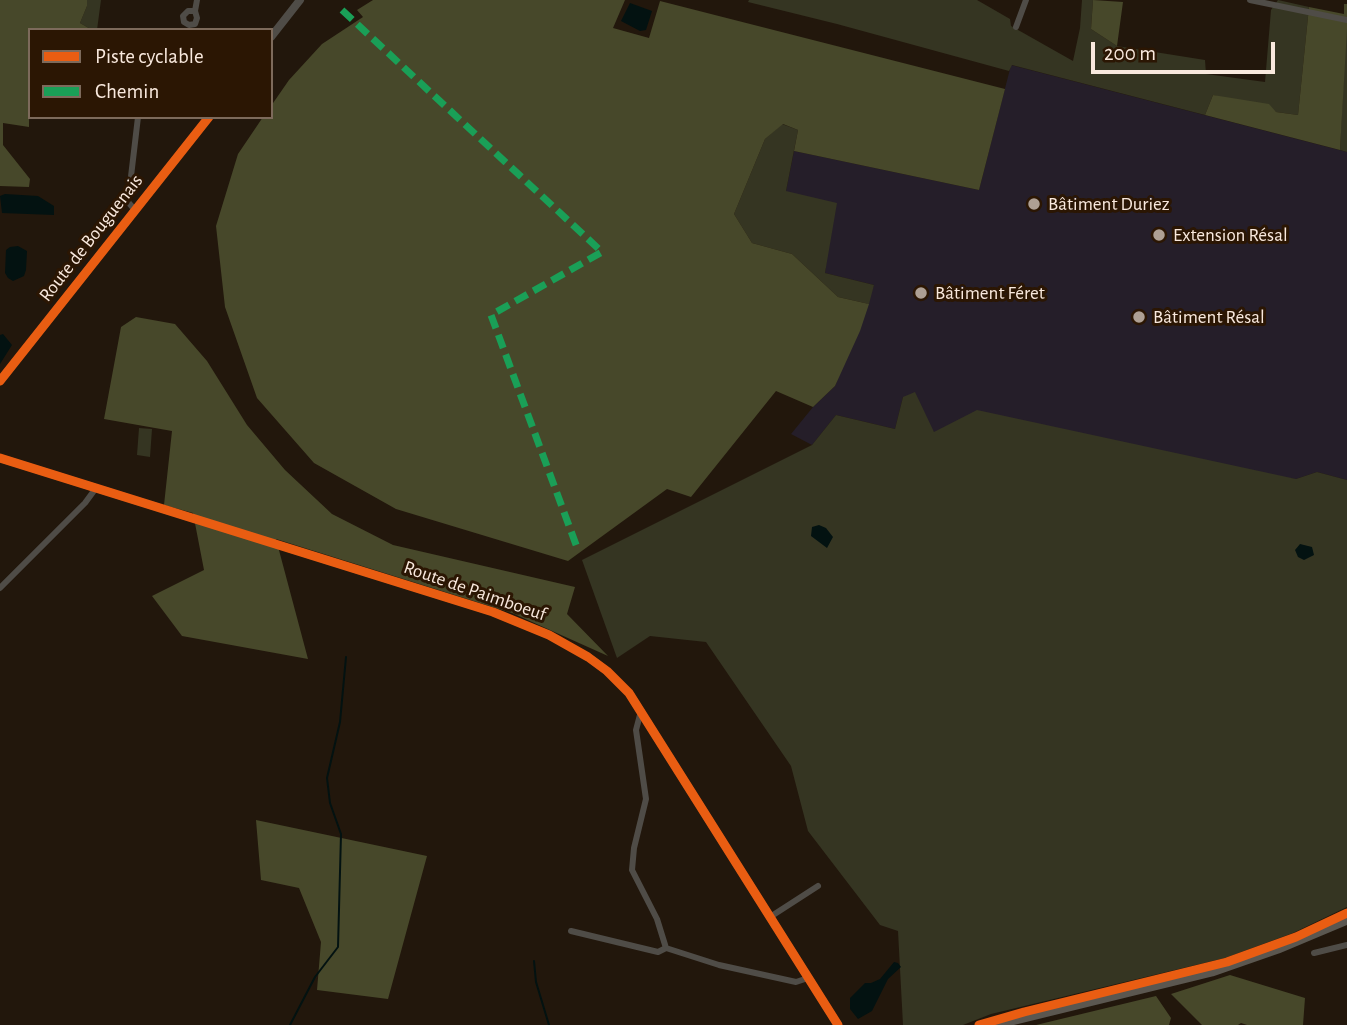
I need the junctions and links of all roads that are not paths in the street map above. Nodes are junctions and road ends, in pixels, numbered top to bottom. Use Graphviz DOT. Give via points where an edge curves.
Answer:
graph roads {
  1 [pos="197,0"];
  2 [pos="300,0"];
  3 [pos="1026,0"];
  4 [pos="1250,0"];
  5 [pos="195,11"];
  6 [pos="1347,20"];
  7 [pos="1016,27"];
  8 [pos="273,34"];
  9 [pos="138,119"];
  10 [pos="207,119"];
  11 [pos="135,210"];
  12 [pos="0,381"];
  13 [pos="0,458"];
  14 [pos="96,488"];
  15 [pos="0,588"];
  16 [pos="641,711"];
  17 [pos="818,886"];
  18 [pos="771,917"];
  19 [pos="1347,920"];
  20 [pos="571,931"];
  21 [pos="1347,945"];
  22 [pos="666,948"];
  23 [pos="1314,953"];
  24 [pos="808,978"];
  25 [pos="838,1025"];
  26 [pos="995,1025"];
  1 -- 5 [label="street"];
  2 -- 8 [label="street"];
  3 -- 7 [label="street"];
  4 -- 6 [label="street"];
  9 -- 11 [label="street" via="128,202"];
  10 -- 11 [label="street, Route de Bouguenais"];
  11 -- 12 [label="street, Route de Bouguenais"];
  13 -- 14 [label="street, Route de Paimboeuf"];
  14 -- 15 [label="street"];
  14 -- 16 [label="street, Route de Paimboeuf" via="493,612 579,651 607,671"];
  16 -- 18 [label="street, Route de Paimboeuf"];
  16 -- 22 [label="street" via="636,730 646,799 632,870"];
  17 -- 18 [label="street"];
  18 -- 24 [label="street, Route de Paimboeuf"];
  19 -- 26 [label="main road" via="1212,972"];
  20 -- 22 [label="street" via="658,951"];
  21 -- 23 [label="street"];
  22 -- 24 [label="street" via="796,982"];
  24 -- 25 [label="street, Route de Paimboeuf"];
}
